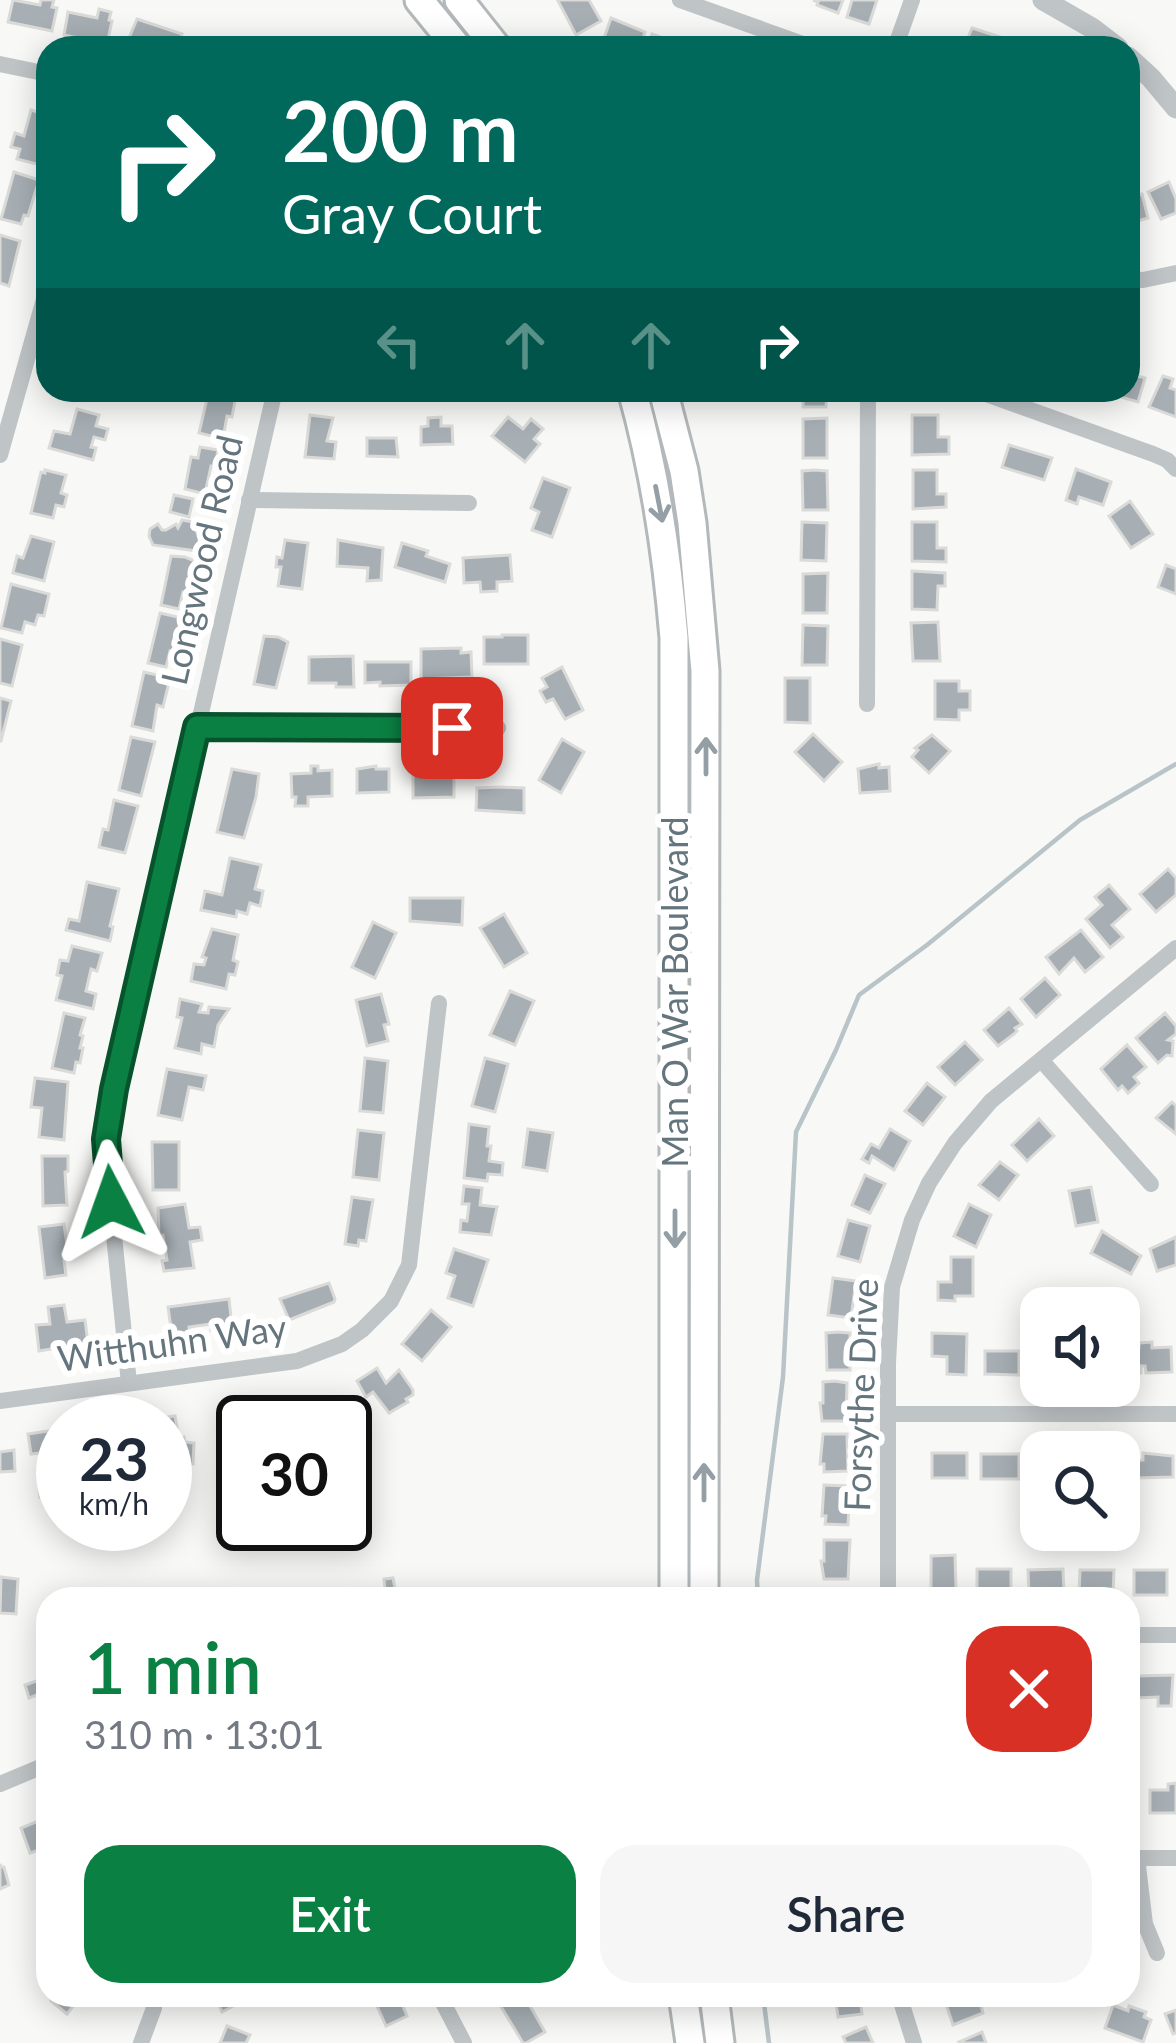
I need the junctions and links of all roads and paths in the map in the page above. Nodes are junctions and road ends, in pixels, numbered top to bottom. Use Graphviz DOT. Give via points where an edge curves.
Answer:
graph roads {
  1 [pos="418,0"];
  2 [pos="459,0"];
  3 [pos="680,0"];
  4 [pos="912,0"];
  5 [pos="1043,0"];
  6 [pos="448,36"];
  7 [pos="487,36"];
  8 [pos="780,36"];
  9 [pos="899,36"];
  10 [pos="1102,36"];
  11 [pos="0,64"];
  12 [pos="1140,68"];
  13 [pos="36,72"];
  14 [pos="1176,108"];
  15 [pos="1176,274"];
  16 [pos="1140,280"];
  17 [pos="36,328"];
  18 [pos="272,402"];
  19 [pos="635,402"];
  20 [pos="666,402"];
  21 [pos="868,402"];
  22 [pos="1009,402"];
  23 [pos="0,455"];
  24 [pos="1176,469"];
  25 [pos="249,500"];
  26 [pos="469,503"];
  27 [pos="867,704"];
  28 [pos="197,727"];
  29 [pos="498,728"];
  30 [pos="1176,948"];
  31 [pos="440,1004"];
  32 [pos="1042,1061"];
  33 [pos="1151,1184"];
  34 [pos="129,1382"];
  35 [pos="0,1401"];
  36 [pos="889,1414"];
  37 [pos="1176,1414"];
  38 [pos="674,1587"];
  39 [pos="704,1587"];
  40 [pos="888,1587"];
  41 [pos="1140,1635"];
  42 [pos="1176,1635"];
  43 [pos="36,1769"];
  44 [pos="0,1784"];
  45 [pos="1140,1858"];
  46 [pos="1176,1858"];
  47 [pos="1140,1897"];
  48 [pos="1157,1953"];
  49 [pos="445,2007"];
  50 [pos="685,2007"];
  51 [pos="716,2007"];
  52 [pos="903,2007"];
  53 [pos="154,2008"];
  54 [pos="141,2043"];
  55 [pos="464,2043"];
  56 [pos="690,2043"];
  57 [pos="720,2043"];
  58 [pos="914,2043"];
  1 -- 6 [label="main road"];
  2 -- 7 [label="main road"];
  3 -- 8 [label="street"];
  4 -- 9 [label="street"];
  5 -- 10 [label="street"];
  11 -- 13 [label="street"];
  12 -- 14 [label="street"];
  15 -- 16 [label="street"];
  17 -- 23 [label="street"];
  18 -- 25 [label="street, Longwood Road"];
  19 -- 38 [label="main road, Man O War Boulevard, one-way" via="663,524 674,638"];
  39 -- 20 [label="main road, Man O War Boulevard, one-way" via="705,671 692,523"];
  21 -- 27 [label="street"];
  22 -- 24 [label="street"];
  25 -- 26 [label="street"];
  25 -- 28 [label="street, Longwood Road"];
  28 -- 29 [label="street"];
  28 -- 34 [label="street, Longwood Road" via="106,1139"];
  30 -- 32 [label="street, Forsythe Drive"];
  31 -- 34 [label="street, Witthuhn Way" via="412,1253 391,1301 362,1330 318,1355"];
  32 -- 33 [label="street"];
  32 -- 36 [label="street, Forsythe Drive" via="963,1133 912,1220 892,1287"];
  34 -- 35 [label="street, Witthuhn Way"];
  36 -- 37 [label="street"];
  36 -- 40 [label="street, Forsythe Drive"];
  41 -- 42 [label="street"];
  43 -- 44 [label="street"];
  45 -- 46 [label="street"];
  47 -- 48 [label="street"];
  49 -- 55 [label="street"];
  50 -- 56 [label="main road"];
  51 -- 57 [label="main road"];
  52 -- 58 [label="street"];
  53 -- 54 [label="street"];
}
